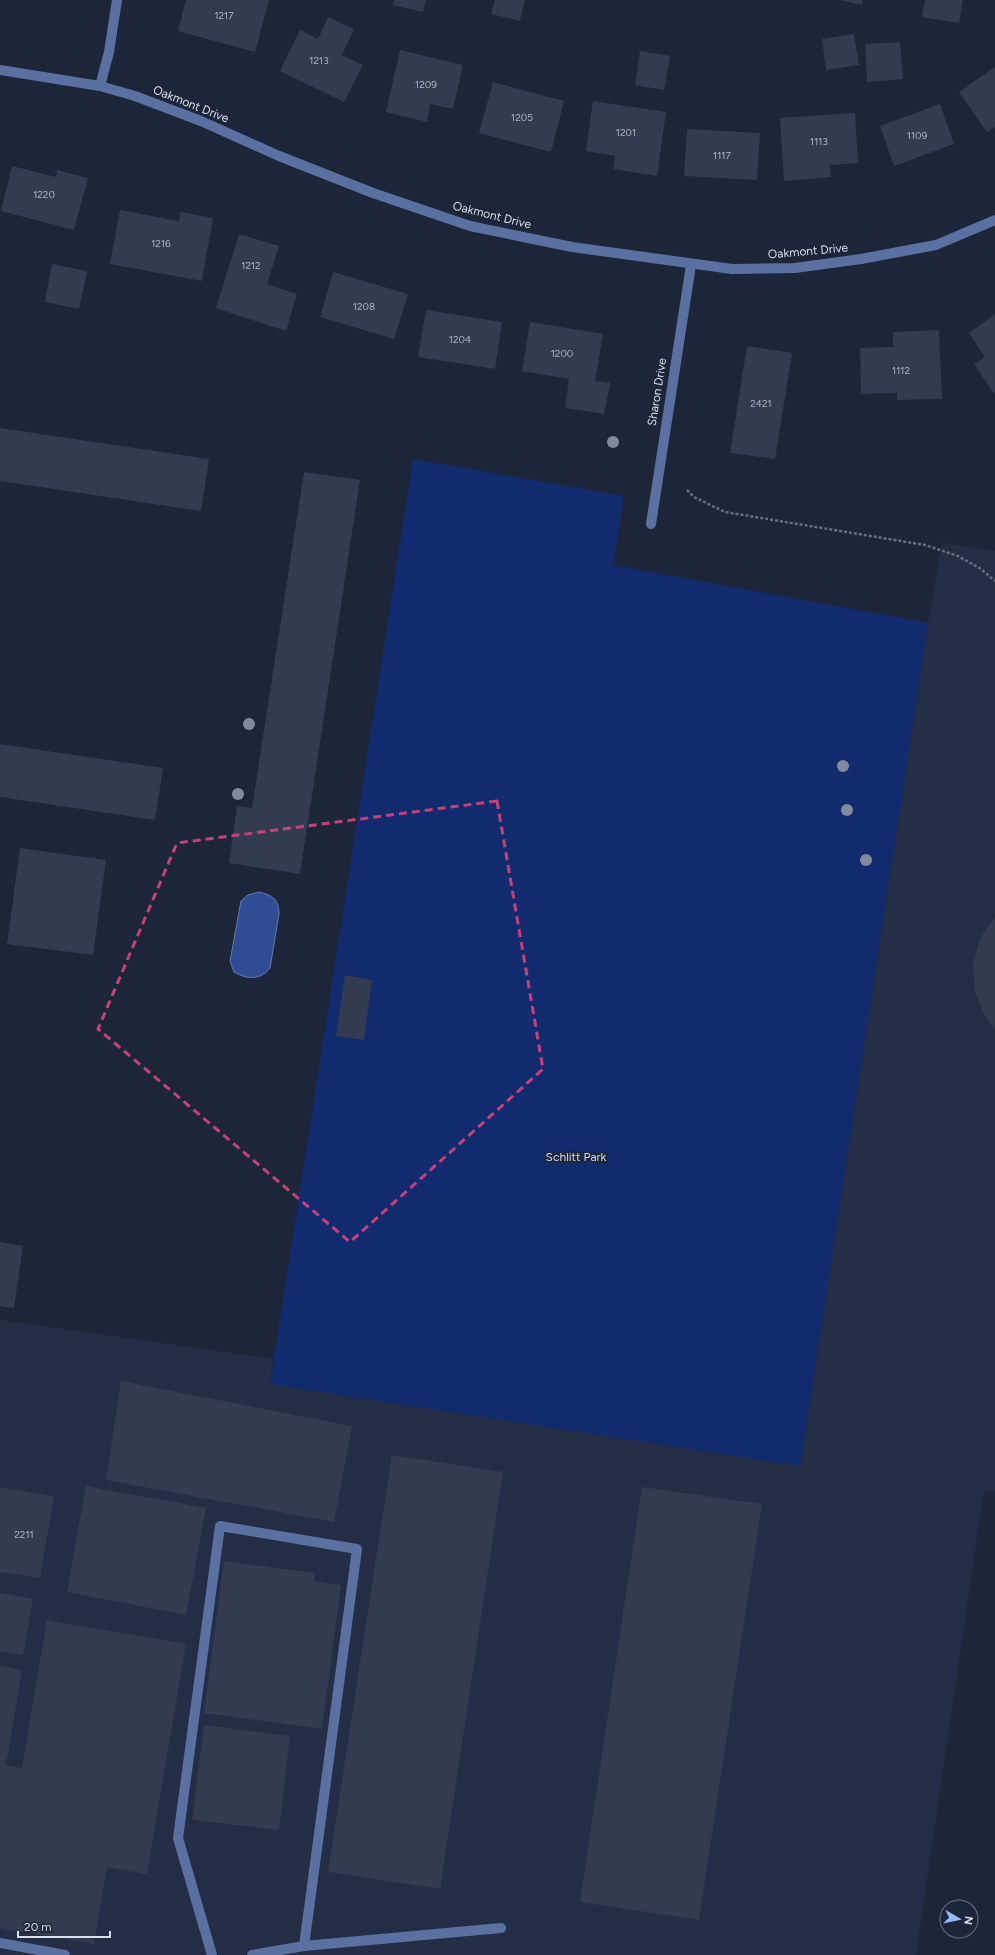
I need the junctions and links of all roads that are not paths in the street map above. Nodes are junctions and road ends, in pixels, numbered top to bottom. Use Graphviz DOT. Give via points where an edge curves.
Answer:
graph roads {
  1 [pos="117,0"];
  2 [pos="0,70"];
  3 [pos="100,86"];
  4 [pos="995,220"];
  5 [pos="691,265"];
  6 [pos="650,524"];
  7 [pos="501,1928"];
  8 [pos="0,1943"];
  9 [pos="304,1946"];
  10 [pos="66,1955"];
  11 [pos="212,1955"];
  12 [pos="252,1955"];
  1 -- 3 [label="street" via="109,52"];
  2 -- 3 [label="street, Oakmont Drive"];
  3 -- 5 [label="street, Oakmont Drive" via="135,96 201,121 279,156 373,193 470,226 572,247"];
  4 -- 5 [label="street, Oakmont Drive" via="936,245 861,260 795,268 732,269"];
  5 -- 6 [label="street, Sharon Drive"];
  7 -- 9 [label="street"];
  8 -- 10 [label="street"];
  9 -- 11 [label="street" via="357,1549 220,1526 178,1838"];
  9 -- 12 [label="street"];
}
